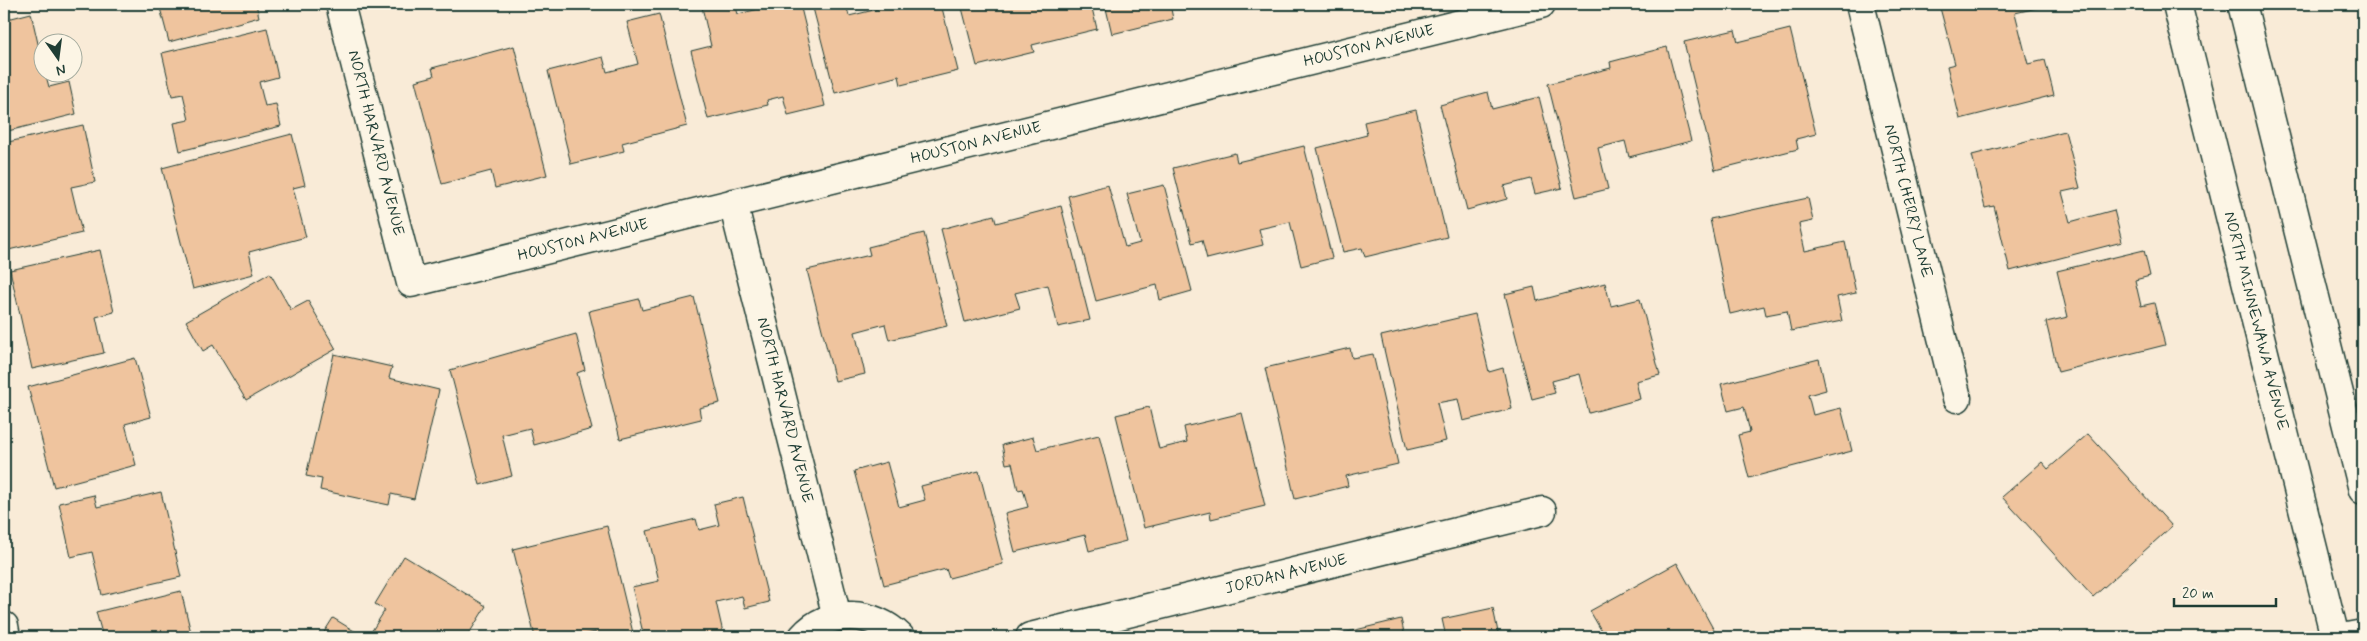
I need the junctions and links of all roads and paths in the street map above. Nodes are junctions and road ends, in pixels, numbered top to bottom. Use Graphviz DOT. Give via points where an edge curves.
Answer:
graph roads {
  1 [pos="340,4"];
  2 [pos="1541,4"];
  3 [pos="1860,4"];
  4 [pos="2177,4"];
  5 [pos="2242,4"];
  6 [pos="733,203"];
  7 [pos="411,283"];
  8 [pos="1957,398"];
  9 [pos="2363,490"];
  10 [pos="1542,511"];
  11 [pos="837,617"];
  12 [pos="4,626"];
  13 [pos="2363,634"];
  14 [pos="6,637"];
  15 [pos="803,637"];
  16 [pos="900,637"];
  17 [pos="1030,637"];
  18 [pos="2335,637"];
  19 [pos="2347,637"];
  1 -- 7 [label="street, NORTH HARVARD AVENUE"];
  2 -- 6 [label="street, HOUSTON AVENUE"];
  3 -- 8 [label="street, NORTH CHERRY LANE"];
  4 -- 18 [label="street, NORTH MINNEWAWA AVENUE"];
  5 -- 9 [label="street"];
  6 -- 7 [label="street, HOUSTON AVENUE"];
  6 -- 11 [label="street, NORTH HARVARD AVENUE"];
  10 -- 17 [label="street, JORDAN AVENUE"];
  11 -- 15 [label="street" via="821,623"];
  11 -- 16 [label="street" via="871,618"];
  12 -- 14 [label="street"];
  13 -- 19 [label="street"];
}
